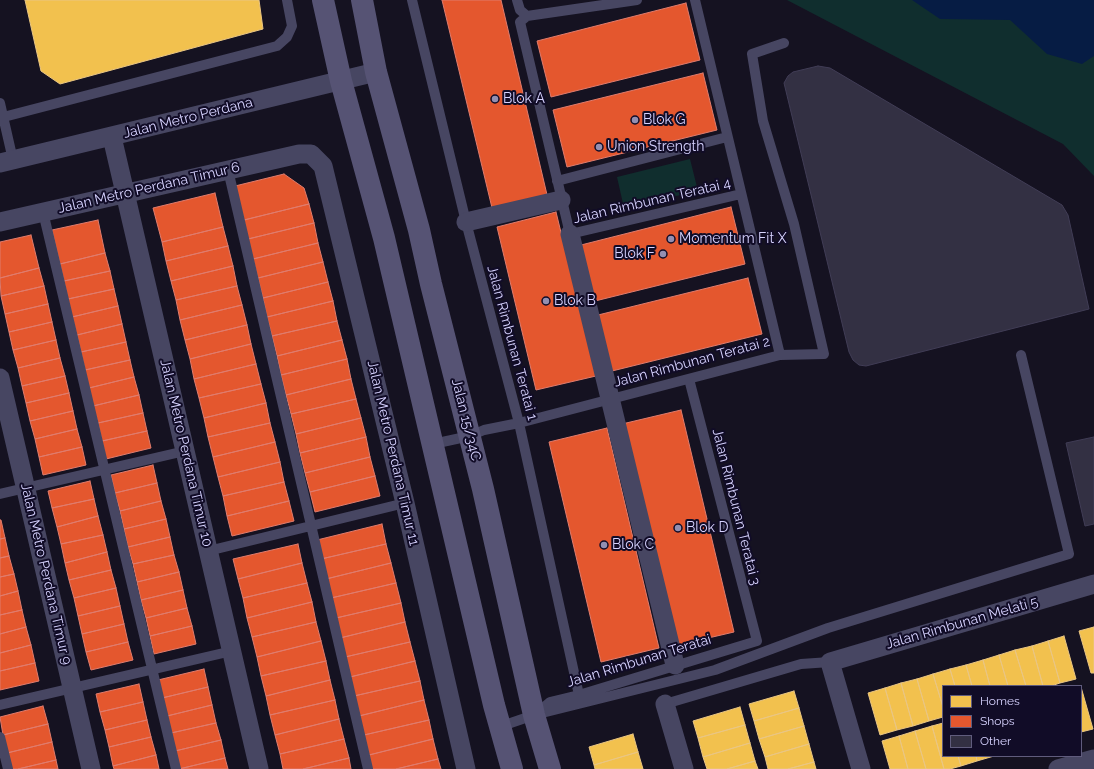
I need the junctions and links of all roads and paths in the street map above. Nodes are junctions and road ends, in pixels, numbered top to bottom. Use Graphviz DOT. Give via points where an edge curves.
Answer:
graph roads {
  1 [pos="287,0"];
  2 [pos="323,0"];
  3 [pos="362,0"];
  4 [pos="412,0"];
  5 [pos="517,0"];
  6 [pos="637,0"];
  7 [pos="695,0"];
  8 [pos="528,16"];
  9 [pos="784,43"];
  10 [pos="376,72"];
  11 [pos="341,81"];
  12 [pos="0,103"];
  13 [pos="2,117"];
  14 [pos="112,136"];
  15 [pos="727,137"];
  16 [pos="299,154"];
  17 [pos="6,162"];
  18 [pos="228,170"];
  19 [pos="557,181"];
  20 [pos="126,193"];
  21 [pos="741,194"];
  22 [pos="562,200"];
  23 [pos="43,212"];
  24 [pos="0,222"];
  25 [pos="466,222"];
  26 [pos="570,234"];
  27 [pos="780,355"];
  28 [pos="1021,356"];
  29 [pos="0,378"];
  30 [pos="689,379"];
  31 [pos="611,399"];
  32 [pos="519,423"];
  33 [pos="470,436"];
  34 [pos="433,444"];
  35 [pos="185,451"];
  36 [pos="104,470"];
  37 [pos="26,488"];
  38 [pos="0,494"];
  39 [pos="405,503"];
  40 [pos="312,525"];
  41 [pos="208,551"];
  42 [pos="1094,584"];
  43 [pos="757,641"];
  44 [pos="232,651"];
  45 [pos="830,662"];
  46 [pos="675,665"];
  47 [pos="152,669"];
  48 [pos="72,688"];
  49 [pos="579,695"];
  50 [pos="0,704"];
  51 [pos="665,704"];
  52 [pos="534,716"];
  53 [pos="499,727"];
  54 [pos="0,737"];
  55 [pos="1094,759"];
  56 [pos="8,769"];
  57 [pos="91,769"];
  58 [pos="176,769"];
  59 [pos="259,769"];
  60 [pos="368,769"];
  61 [pos="466,769"];
  62 [pos="512,769"];
  63 [pos="550,769"];
  64 [pos="684,769"];
  65 [pos="861,769"];
  66 [pos="1058,769"];
  1 -- 13 [label="lane" via="292,26 287,37 277,46"];
  2 -- 11 [label="street"];
  3 -- 10 [label="street, Jalan 15/34C"];
  4 -- 25 [label="lane, Jalan Rimbunan Teratai 1"];
  5 -- 8 [label="lane" via="520,10"];
  6 -- 8 [label="lane"];
  7 -- 15 [label="lane, Jalan Rimbunan Teratai 2"];
  8 -- 19 [label="lane" via="520,22"];
  9 -- 27 [label="lane" via="752,54 763,121 794,224 824,354"];
  10 -- 11 [label="street, Jalan Metro Perdana"];
  10 -- 33 [label="street, Jalan 15/34C" via="419,230"];
  11 -- 14 [label="street, Jalan Metro Perdana"];
  11 -- 34 [label="street" via="384,238"];
  12 -- 13 [label="lane"];
  13 -- 17 [label="lane"];
  14 -- 17 [label="street, Jalan Metro Perdana"];
  14 -- 20 [label="street, Jalan Metro Perdana Timur 10"];
  15 -- 19 [label="lane"];
  15 -- 21 [label="lane, Jalan Rimbunan Teratai 2"];
  16 -- 18 [label="street, Jalan Metro Perdana Timur 6"];
  16 -- 39 [label="street, Jalan Metro Perdana Timur 11" via="311,154 323,166"];
  18 -- 20 [label="street, Jalan Metro Perdana Timur 6"];
  18 -- 40 [label="lane"];
  19 -- 22 [label="lane"];
  20 -- 23 [label="street, Jalan Metro Perdana Timur 6"];
  20 -- 35 [label="street, Jalan Metro Perdana Timur 10"];
  21 -- 26 [label="lane, Jalan Rimbunan Teratai 4"];
  21 -- 27 [label="lane, Jalan Rimbunan Teratai 2"];
  22 -- 25 [label="street"];
  22 -- 26 [label="lane"];
  23 -- 24 [label="street, Jalan Metro Perdana Timur 6"];
  23 -- 36 [label="lane"];
  25 -- 32 [label="lane, Jalan Rimbunan Teratai 1"];
  26 -- 31 [label="street"];
  27 -- 30 [label="lane, Jalan Rimbunan Teratai 2"];
  28 -- 52 [label="lane" via="1070,554 828,628 715,670"];
  29 -- 37 [label="street, Jalan Metro Perdana Timur 9"];
  30 -- 31 [label="lane, Jalan Rimbunan Teratai 2"];
  30 -- 43 [label="lane, Jalan Rimbunan Teratai 3"];
  31 -- 32 [label="lane, Jalan Rimbunan Teratai 2"];
  31 -- 46 [label="street"];
  32 -- 33 [label="lane, Jalan Rimbunan Teratai 2" via="484,430"];
  32 -- 49 [label="lane, Jalan Rimbunan Teratai 1"];
  33 -- 34 [label="lane, Jalan Rimbunan Teratai 2"];
  33 -- 52 [label="street, Jalan 15/34C"];
  34 -- 53 [label="street"];
  35 -- 36 [label="lane"];
  35 -- 41 [label="street, Jalan Metro Perdana Timur 10"];
  36 -- 37 [label="lane"];
  36 -- 47 [label="lane"];
  37 -- 38 [label="lane"];
  37 -- 48 [label="street, Jalan Metro Perdana Timur 9"];
  39 -- 40 [label="lane"];
  39 -- 61 [label="street, Jalan Metro Perdana Timur 11"];
  40 -- 41 [label="lane"];
  40 -- 60 [label="lane"];
  41 -- 44 [label="street, Jalan Metro Perdana Timur 10"];
  42 -- 45 [label="street, Jalan Rimbunan Melati 5"];
  43 -- 46 [label="lane, Jalan Rimbunan Teratai"];
  44 -- 47 [label="lane"];
  44 -- 59 [label="street, Jalan Metro Perdana Timur 10"];
  45 -- 51 [label="lane" via="801,664"];
  45 -- 65 [label="street"];
  46 -- 49 [label="lane, Jalan Rimbunan Teratai"];
  47 -- 48 [label="lane"];
  47 -- 58 [label="lane"];
  48 -- 50 [label="lane"];
  48 -- 57 [label="street, Jalan Metro Perdana Timur 9"];
  49 -- 52 [label="lane, Jalan Rimbunan Teratai" via="550,702"];
  51 -- 64 [label="street"];
  52 -- 53 [label="lane"];
  52 -- 63 [label="street, Jalan 15/34C"];
  53 -- 62 [label="street"];
  54 -- 56 [label="lane"];
  55 -- 66 [label="street"];
}
